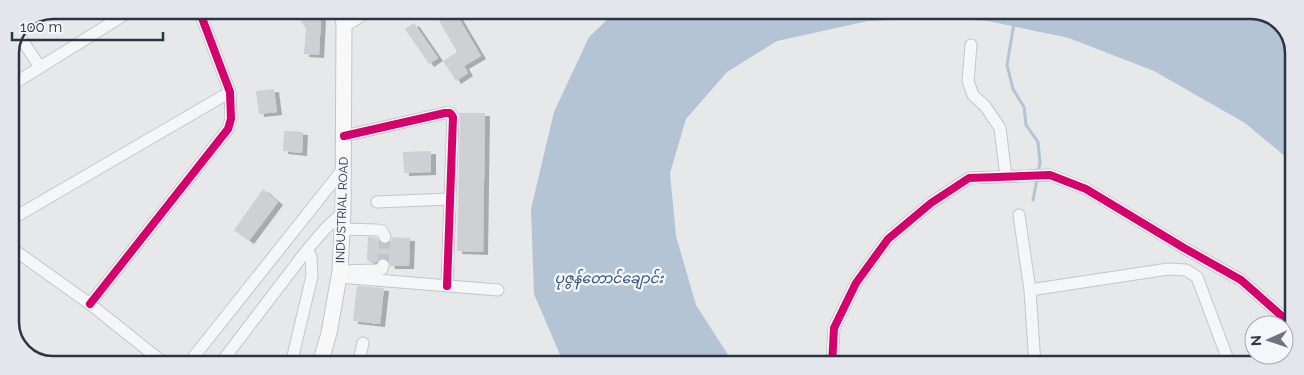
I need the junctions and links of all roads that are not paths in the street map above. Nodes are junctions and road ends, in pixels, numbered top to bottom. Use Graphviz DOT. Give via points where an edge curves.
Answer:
graph roads {
  1 [pos="112,19"];
  2 [pos="203,19"];
  3 [pos="343,19"];
  4 [pos="21,39"];
  5 [pos="971,45"];
  6 [pos="40,67"];
  7 [pos="19,80"];
  8 [pos="230,92"];
  9 [pos="344,136"];
  10 [pos="343,169"];
  11 [pos="1006,176"];
  12 [pos="450,199"];
  13 [pos="376,202"];
  14 [pos="343,212"];
  15 [pos="19,215"];
  16 [pos="1018,215"];
  17 [pos="342,229"];
  18 [pos="385,237"];
  19 [pos="307,250"];
  20 [pos="19,253"];
  21 [pos="382,265"];
  22 [pos="339,274"];
  23 [pos="447,286"];
  24 [pos="498,290"];
  25 [pos="1030,290"];
  26 [pos="90,304"];
  27 [pos="1281,315"];
  28 [pos="363,343"];
  29 [pos="155,356"];
  30 [pos="194,356"];
  31 [pos="226,356"];
  32 [pos="293,356"];
  33 [pos="322,356"];
  34 [pos="360,356"];
  35 [pos="832,356"];
  36 [pos="1034,356"];
  37 [pos="1226,356"];
  1 -- 6 [label="street"];
  2 -- 8 [label="street"];
  3 -- 9 [label="main road, INDUSTRIAL ROAD"];
  4 -- 6 [label="street"];
  5 -- 11 [label="street" via="968,81 974,96 1000,128"];
  6 -- 7 [label="street"];
  8 -- 15 [label="street"];
  8 -- 26 [label="street" via="228,129"];
  9 -- 10 [label="main road, INDUSTRIAL ROAD"];
  9 -- 12 [label="street" via="450,113 453,117"];
  10 -- 14 [label="main road, INDUSTRIAL ROAD"];
  10 -- 30 [label="street"];
  11 -- 27 [label="street" via="1050,175 1086,189 1241,280"];
  11 -- 35 [label="street" via="969,178 931,203 888,239 856,283 834,328"];
  12 -- 13 [label="street"];
  12 -- 23 [label="street"];
  14 -- 17 [label="main road, INDUSTRIAL ROAD"];
  14 -- 19 [label="street"];
  16 -- 25 [label="street"];
  17 -- 18 [label="street" via="377,230 382,231"];
  17 -- 22 [label="main road, INDUSTRIAL ROAD"];
  19 -- 31 [label="street"];
  19 -- 32 [label="street" via="311,257 312,276"];
  20 -- 26 [label="street"];
  21 -- 22 [label="street" via="382,269"];
  22 -- 23 [label="street"];
  22 -- 33 [label="main road, INDUSTRIAL ROAD"];
  23 -- 24 [label="street"];
  25 -- 36 [label="street"];
  25 -- 37 [label="street" via="1168,269 1186,270 1197,277"];
  26 -- 29 [label="street"];
  28 -- 34 [label="street"];
}
